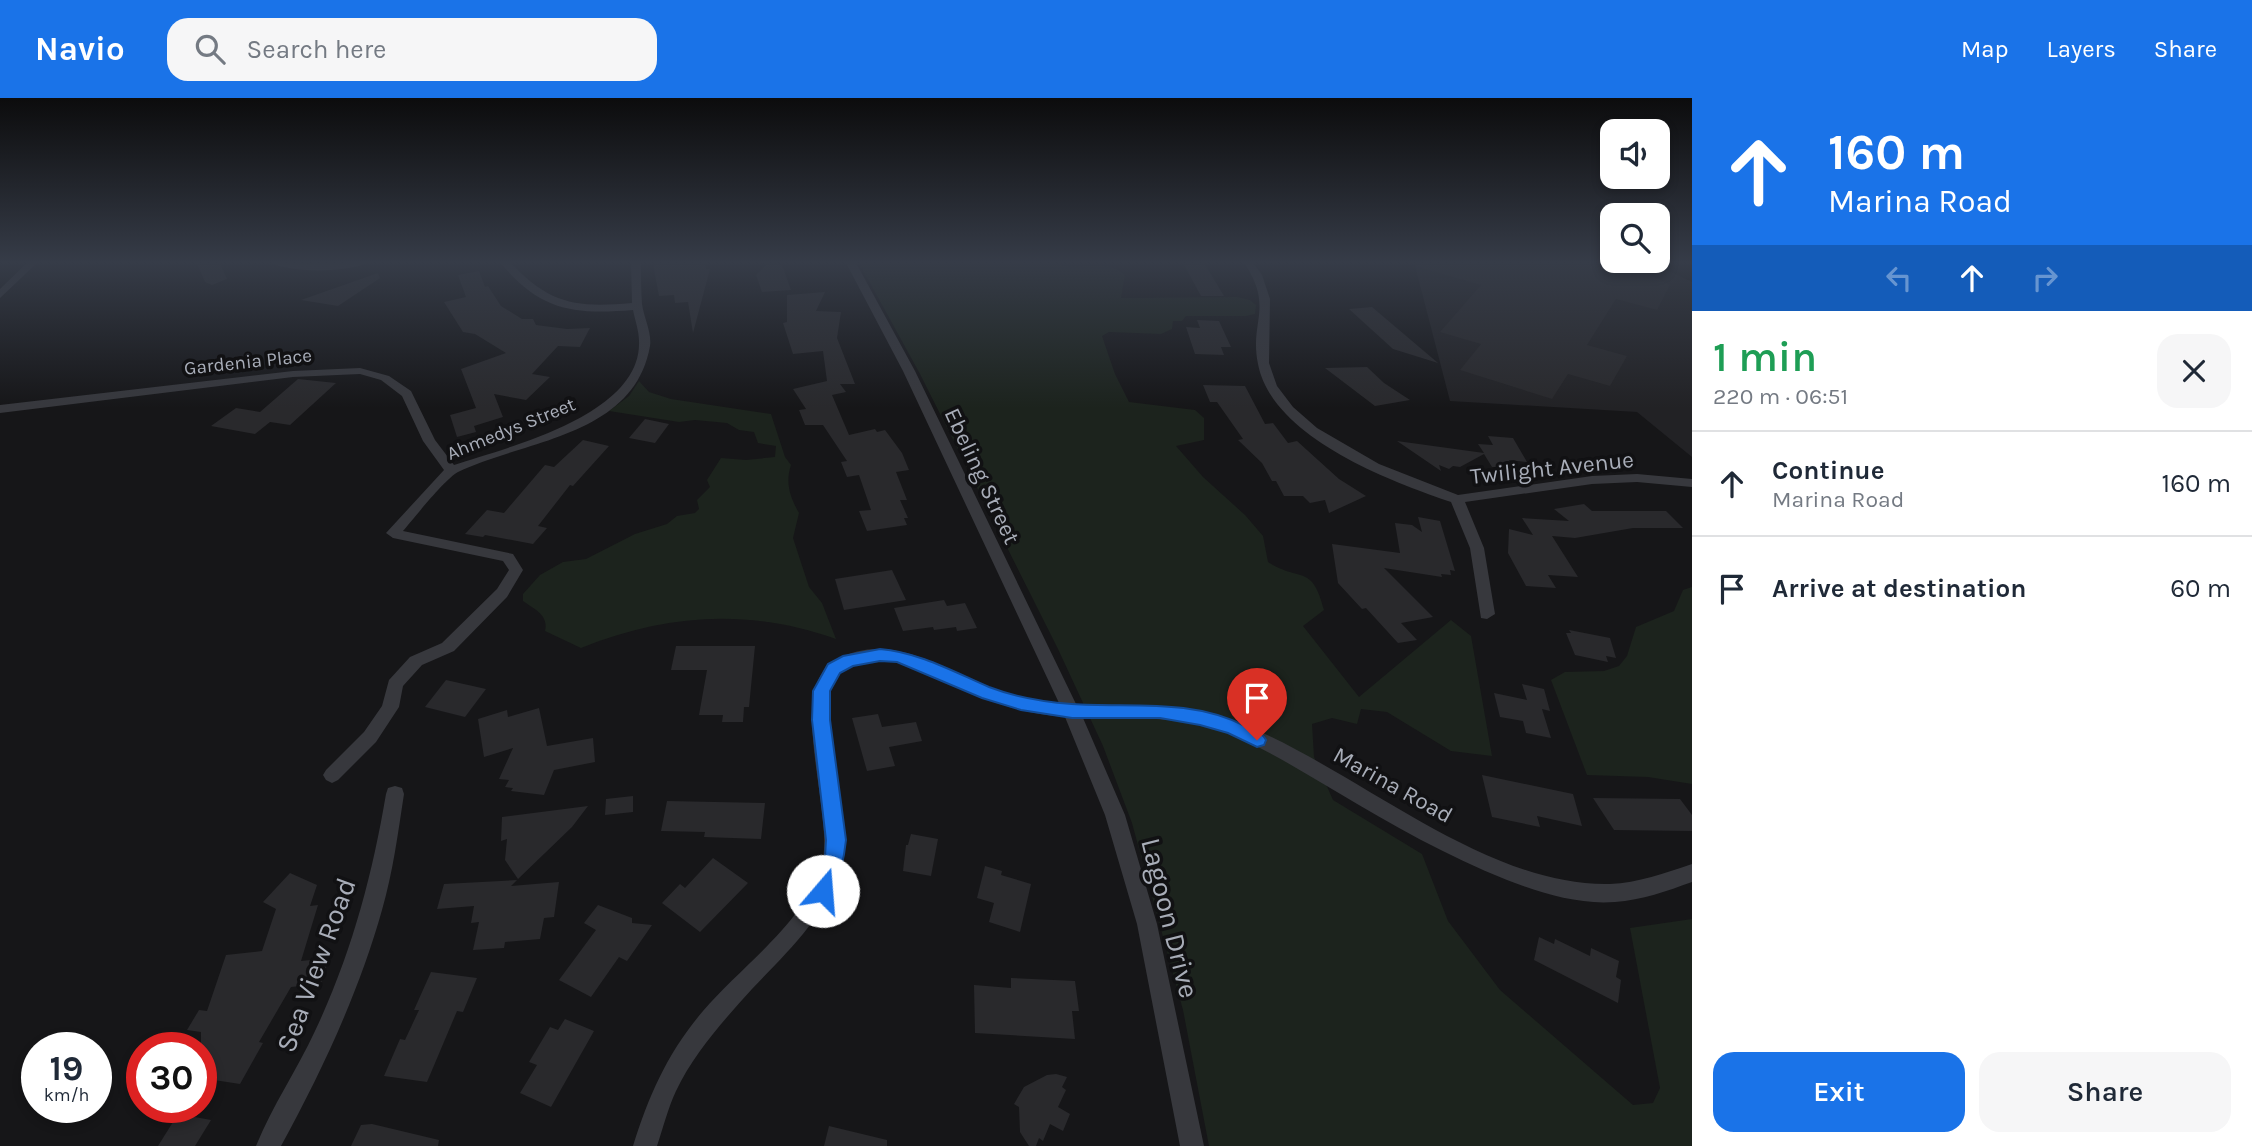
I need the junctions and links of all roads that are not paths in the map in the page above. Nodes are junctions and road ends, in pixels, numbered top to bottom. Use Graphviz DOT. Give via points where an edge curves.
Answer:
graph roads {
  1 [pos="638,310"];
  2 [pos="876,310"];
  3 [pos="1266,310"];
  4 [pos="0,408"];
  5 [pos="451,470"];
  6 [pos="1692,483"];
  7 [pos="1457,499"];
  8 [pos="1487,614"];
  9 [pos="1072,711"];
  10 [pos="332,775"];
  11 [pos="396,794"];
  12 [pos="1692,873"];
  13 [pos="268,1146"];
  14 [pos="645,1146"];
  15 [pos="1192,1146"];
  1 -- 5 [label="street, Ahmedys Street" via="645,342 640,366 622,395 555,435"];
  2 -- 9 [label="street, Ebeling Street"];
  3 -- 7 [label="street" via="1266,376 1305,424 1373,467"];
  4 -- 5 [label="street, Gardenia Place" via="293,374 360,371 385,378 407,394 429,440"];
  5 -- 10 [label="street, Ahmedys Street" via="393,533 508,557 516,570 502,593 448,647 416,661 395,684 390,707 370,737"];
  6 -- 7 [label="street, Twilight Avenue" via="1592,480"];
  7 -- 8 [label="street" via="1477,548"];
  9 -- 12 [label="street, Marina Road" via="1160,712 1217,722 1470,855 1530,880 1602,893 1664,883"];
  9 -- 14 [label="street" via="988,693 899,656 860,657 834,669 822,691 821,720 836,840 823,891 807,918 744,983 680,1061 663,1090"];
  9 -- 15 [label="street, Lagoon Drive" via="1115,815 1147,924"];
  11 -- 13 [label="street, Sea View Road" via="368,924 347,984 307,1077"];
}
